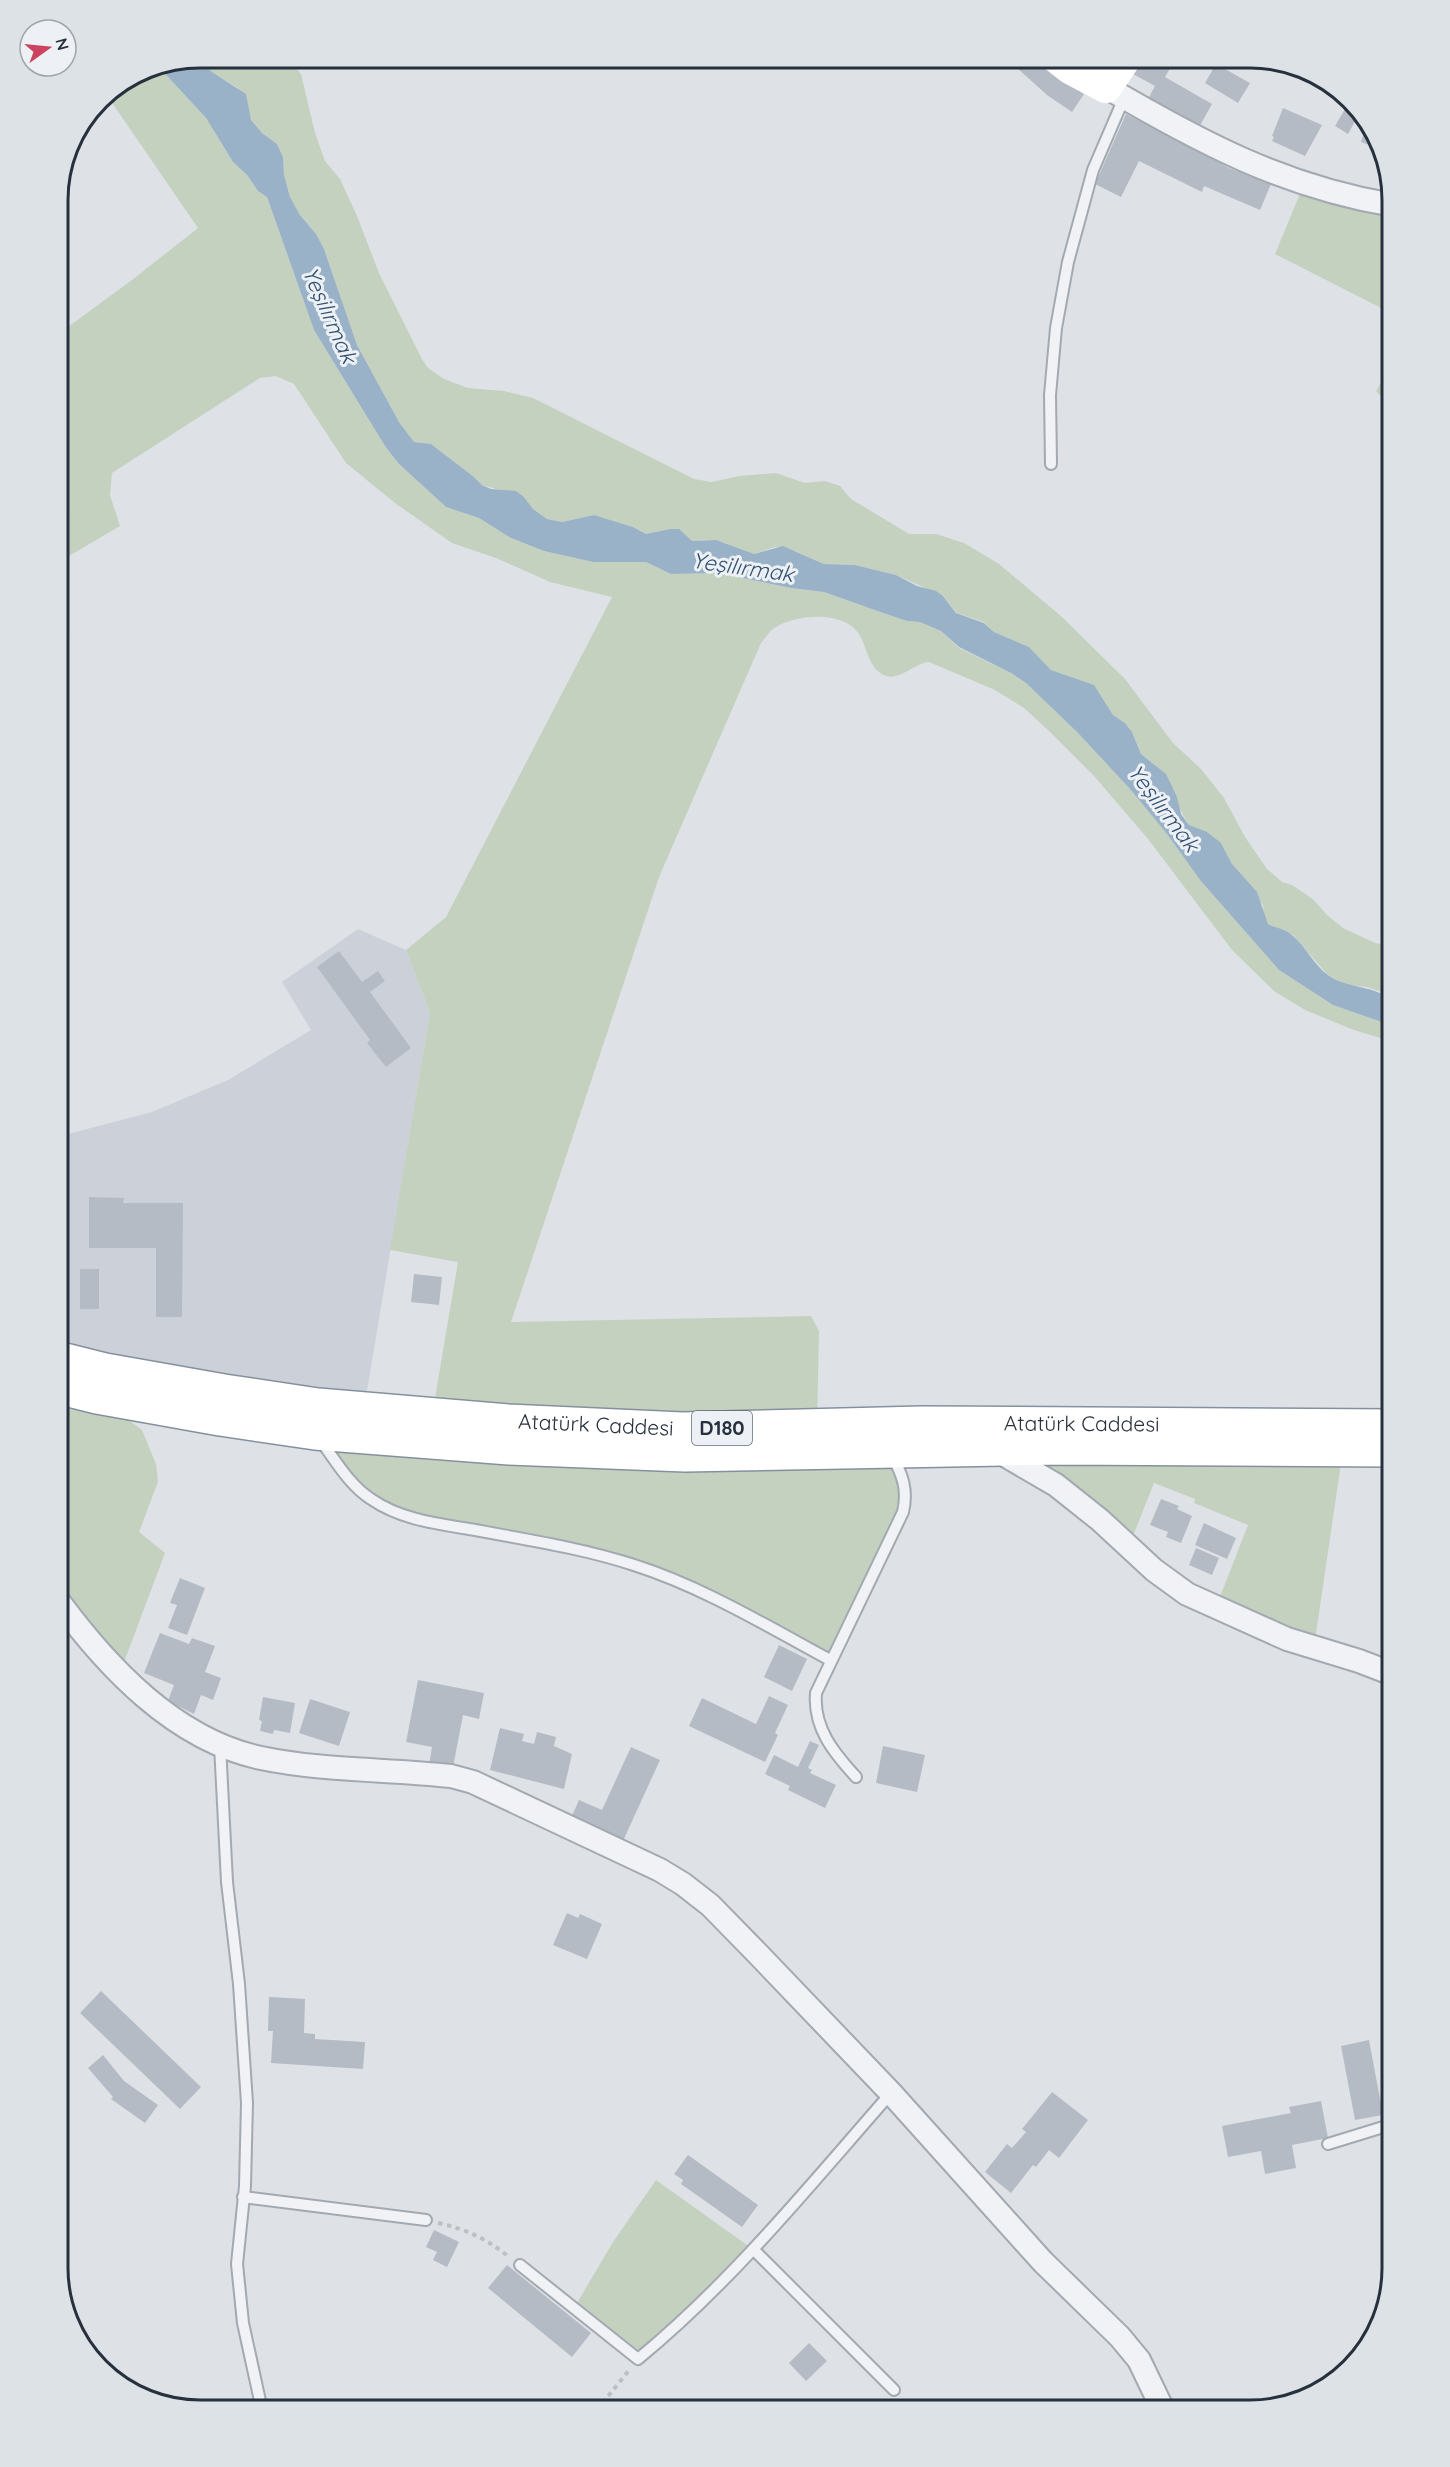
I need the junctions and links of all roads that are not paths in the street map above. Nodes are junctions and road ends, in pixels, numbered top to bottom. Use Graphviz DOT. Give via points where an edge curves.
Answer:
graph roads {
  1 [pos="1070,68"];
  2 [pos="1123,68"];
  3 [pos="1115,93"];
  4 [pos="1382,203"];
  5 [pos="1051,464"];
  6 [pos="68,1361"];
  7 [pos="68,1389"];
  8 [pos="1382,1426"];
  9 [pos="315,1433"];
  10 [pos="995,1449"];
  11 [pos="888,1450"];
  12 [pos="1382,1450"];
  13 [pos="68,1613"];
  14 [pos="831,1660"];
  15 [pos="1382,1670"];
  16 [pos="219,1744"];
  17 [pos="856,1777"];
  18 [pos="891,2093"];
  19 [pos="1382,2127"];
  20 [pos="1328,2144"];
  21 [pos="243,2197"];
  22 [pos="426,2220"];
  23 [pos="754,2250"];
  24 [pos="520,2265"];
  25 [pos="894,2390"];
  26 [pos="260,2399"];
  27 [pos="1158,2400"];
  1 -- 3 [label="street"];
  2 -- 3 [label="street"];
  3 -- 4 [label="street" via="1276,175"];
  3 -- 5 [label="lane" via="1068,262 1056,327"];
  6 -- 8 [label="highway, Atatürk Caddesi / D180" via="318,1405 508,1421 682,1429 921,1423"];
  7 -- 9 [label="highway, Atatürk Caddesi / D180" via="208,1418"];
  9 -- 11 [label="highway, Atatürk Caddesi / D180" via="508,1448 685,1455"];
  9 -- 14 [label="lane" via="369,1498 393,1512 582,1550 635,1565 697,1590"];
  10 -- 11 [label="highway, Atatürk Caddesi / D180"];
  10 -- 12 [label="highway, Atatürk Caddesi / D180"];
  10 -- 15 [label="street" via="1056,1485 1187,1594 1287,1639"];
  11 -- 14 [label="lane" via="904,1483 903,1512"];
  13 -- 16 [label="street" via="108,1662 141,1693 176,1720"];
  14 -- 17 [label="lane" via="816,1693 816,1712 832,1751"];
  16 -- 18 [label="street" via="280,1761 442,1775 473,1782 660,1870 710,1905"];
  16 -- 21 [label="lane" via="247,2103"];
  18 -- 23 [label="lane"];
  18 -- 27 [label="street" via="1043,2262 1120,2337 1138,2360"];
  19 -- 20 [label="lane"];
  21 -- 22 [label="lane"];
  21 -- 26 [label="lane" via="237,2264 239,2291"];
  23 -- 24 [label="lane" via="679,2325 638,2359"];
  23 -- 25 [label="lane"];
}
